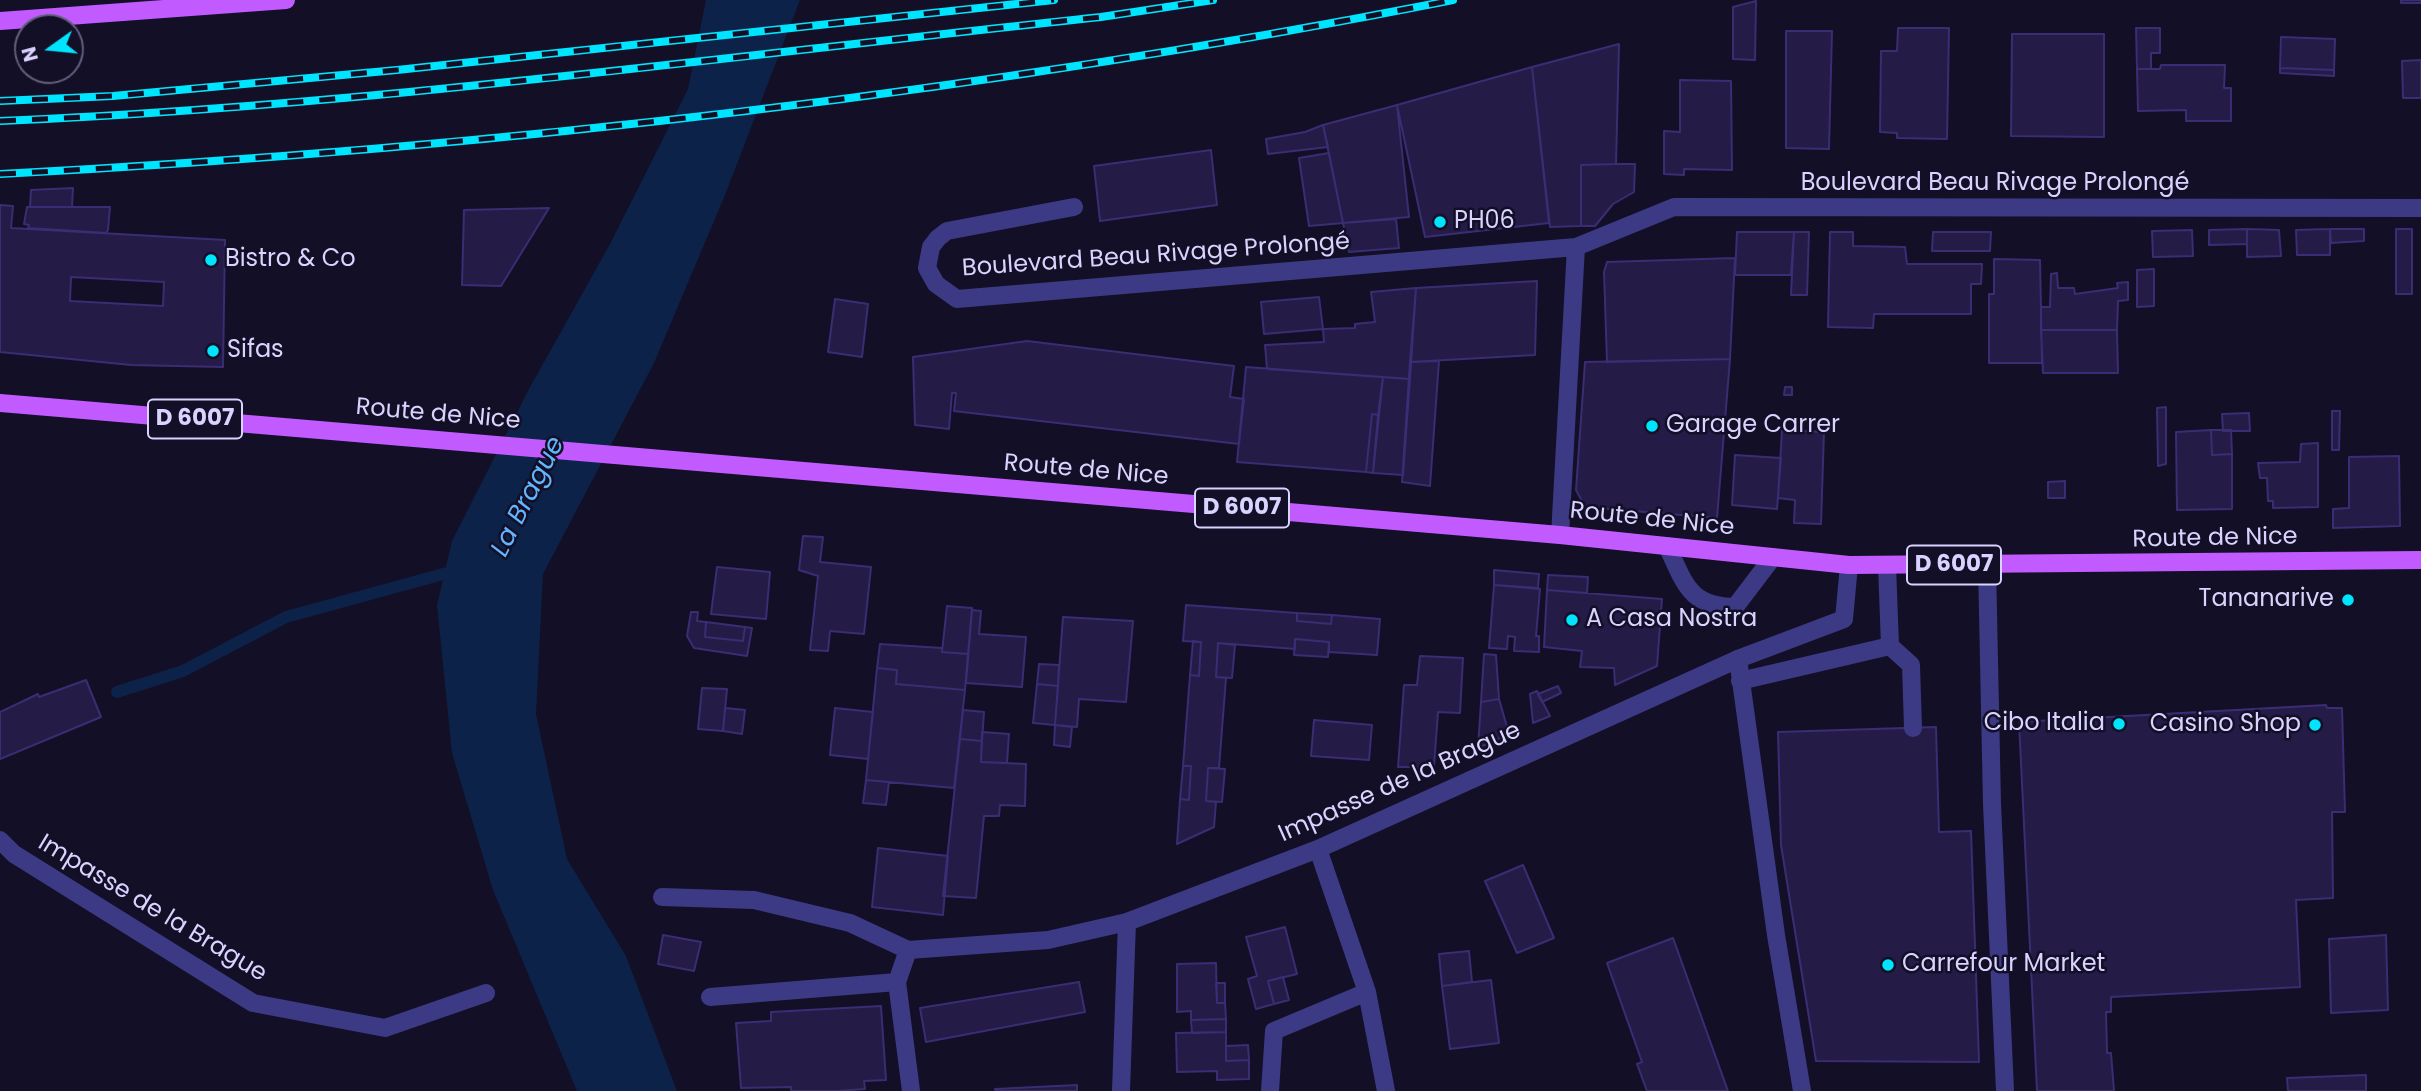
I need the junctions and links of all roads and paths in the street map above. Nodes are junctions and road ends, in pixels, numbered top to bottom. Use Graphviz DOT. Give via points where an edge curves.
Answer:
graph roads {
  1 [pos="286,0"];
  2 [pos="0,21"];
  3 [pos="1074,207"];
  4 [pos="2421,208"];
  5 [pos="1576,247"];
  6 [pos="0,403"];
  7 [pos="1560,535"];
  8 [pos="1667,546"];
  9 [pos="1773,557"];
  10 [pos="2421,560"];
  11 [pos="1849,565"];
  12 [pos="1887,565"];
  13 [pos="1987,565"];
  14 [pos="1890,646"];
  15 [pos="1738,659"];
  16 [pos="1740,681"];
  17 [pos="1913,728"];
  18 [pos="0,840"];
  19 [pos="1318,849"];
  20 [pos="662,897"];
  21 [pos="1127,922"];
  22 [pos="908,950"];
  23 [pos="897,982"];
  24 [pos="1367,992"];
  25 [pos="486,993"];
  26 [pos="710,997"];
  27 [pos="911,1091"];
  28 [pos="1121,1091"];
  29 [pos="1270,1091"];
  30 [pos="1386,1091"];
  31 [pos="1802,1091"];
  32 [pos="2005,1091"];
  1 -- 2 [label="main road"];
  3 -- 5 [label="street, Boulevard Beau Rivage Prolongé" via="947,231 930,247 930,276 957,299"];
  4 -- 5 [label="street, Boulevard Beau Rivage Prolongé" via="1674,207"];
  5 -- 7 [label="street"];
  6 -- 7 [label="main road, Route de Nice / D 6007"];
  7 -- 8 [label="main road, Route de Nice / D 6007"];
  8 -- 9 [label="main road, Route de Nice / D 6007"];
  8 -- 9 [label="street" via="1689,591 1712,607 1735,607"];
  9 -- 11 [label="main road, Route de Nice / D 6007"];
  10 -- 13 [label="main road, Route de Nice / D 6007"];
  11 -- 12 [label="main road, Route de Nice / D 6007"];
  11 -- 15 [label="street, Impasse de la Brague" via="1844,619"];
  12 -- 13 [label="main road, Route de Nice / D 6007"];
  12 -- 14 [label="street"];
  13 -- 32 [label="street"];
  14 -- 16 [label="street"];
  14 -- 17 [label="street" via="1911,665"];
  15 -- 16 [label="street"];
  15 -- 19 [label="street, Impasse de la Brague"];
  16 -- 31 [label="street"];
  18 -- 25 [label="street, Impasse de la Brague" via="14,854 253,1003 385,1028"];
  19 -- 21 [label="street, Impasse de la Brague"];
  19 -- 24 [label="street"];
  20 -- 22 [label="street" via="754,900 850,923"];
  21 -- 22 [label="street, Impasse de la Brague" via="1048,940"];
  21 -- 28 [label="street"];
  22 -- 23 [label="street"];
  23 -- 26 [label="street"];
  23 -- 27 [label="street"];
  24 -- 29 [label="street" via="1274,1031"];
  24 -- 30 [label="street"];
}
